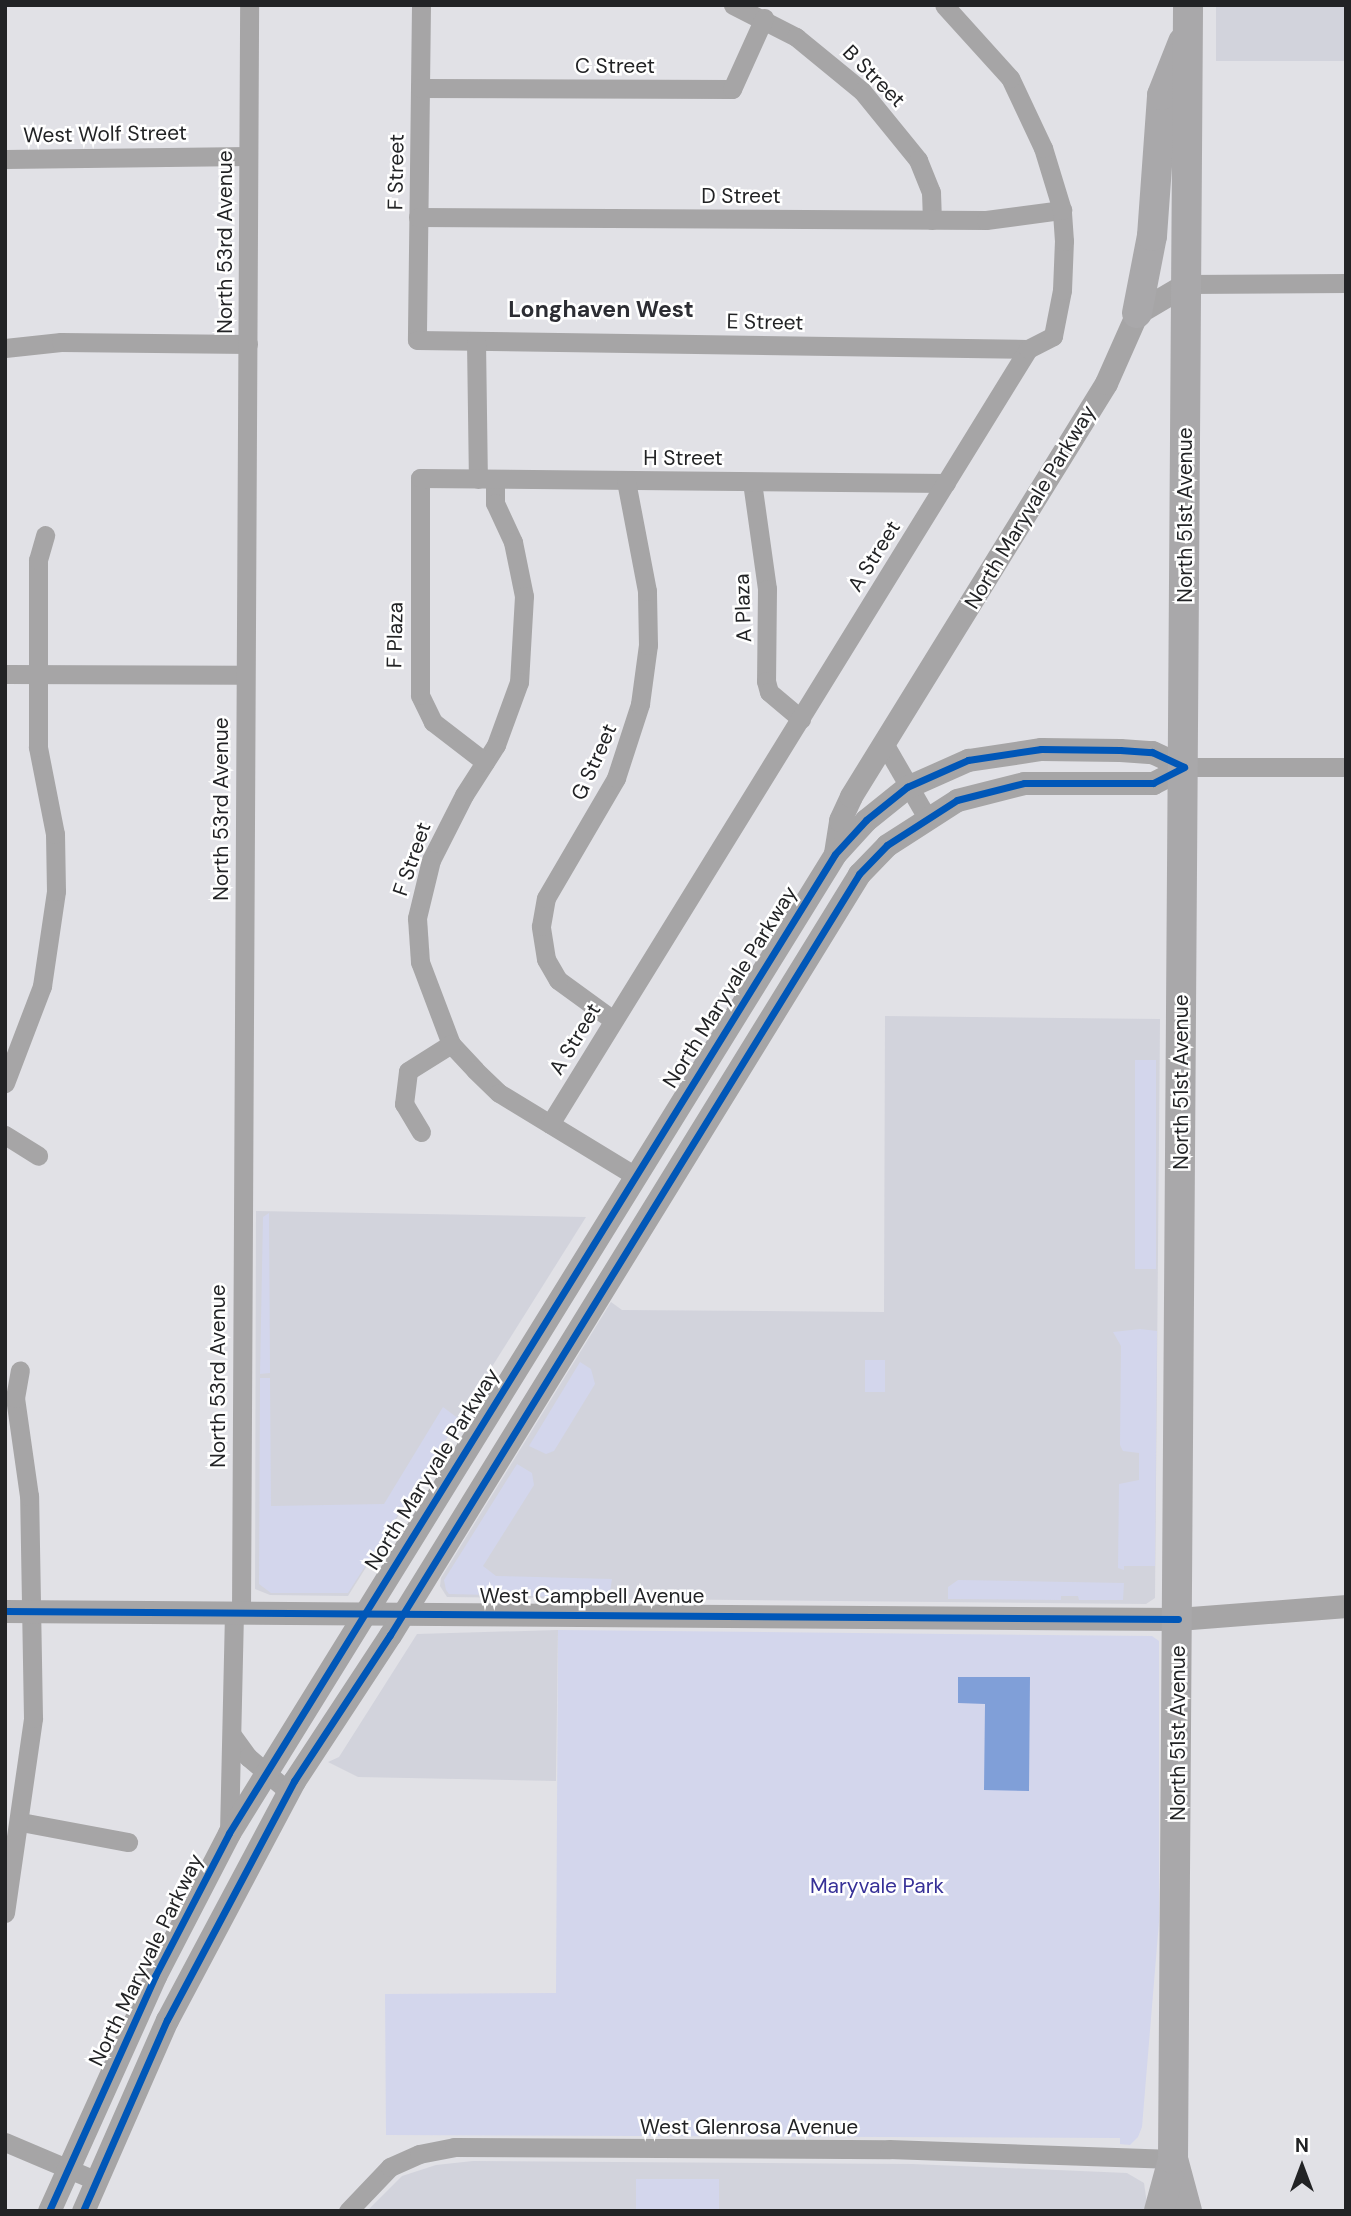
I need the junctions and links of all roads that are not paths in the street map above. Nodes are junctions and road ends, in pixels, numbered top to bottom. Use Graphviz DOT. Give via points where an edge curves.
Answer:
graph roads {
  1 [pos="249,5"];
  2 [pos="421,5"];
  3 [pos="733,5"];
  4 [pos="944,5"];
  5 [pos="1188,17"];
  6 [pos="764,18"];
  7 [pos="420,88"];
  8 [pos="248,156"];
  9 [pos="5,159"];
  10 [pos="1062,210"];
  11 [pos="418,216"];
  12 [pos="932,220"];
  13 [pos="1346,283"];
  14 [pos="1186,284"];
  15 [pos="1137,313"];
  16 [pos="417,340"];
  17 [pos="477,341"];
  18 [pos="248,344"];
  19 [pos="5,348"];
  20 [pos="1028,348"];
  21 [pos="419,478"];
  22 [pos="487,480"];
  23 [pos="626,481"];
  24 [pos="752,482"];
  25 [pos="946,483"];
  26 [pos="45,535"];
  27 [pos="5,674"];
  28 [pos="38,674"];
  29 [pos="245,675"];
  30 [pos="801,719"];
  31 [pos="885,745"];
  32 [pos="485,762"];
  33 [pos="1184,767"];
  34 [pos="1346,767"];
  35 [pos="907,787"];
  36 [pos="926,816"];
  37 [pos="835,854"];
  38 [pos="613,1020"];
  39 [pos="451,1044"];
  40 [pos="5,1083"];
  41 [pos="550,1124"];
  42 [pos="421,1132"];
  43 [pos="5,1135"];
  44 [pos="38,1156"];
  45 [pos="635,1175"];
  46 [pos="569,1338"];
  47 [pos="531,1343"];
  48 [pos="20,1370"];
  49 [pos="484,1419"];
  50 [pos="449,1537"];
  51 [pos="1346,1606"];
  52 [pos="5,1611"];
  53 [pos="30,1611"];
  54 [pos="237,1612"];
  55 [pos="365,1613"];
  56 [pos="403,1613"];
  57 [pos="1178,1619"];
  58 [pos="232,1735"];
  59 [pos="265,1771"];
  60 [pos="288,1791"];
  61 [pos="21,1822"];
  62 [pos="229,1833"];
  63 [pos="128,1842"];
  64 [pos="5,1913"];
  65 [pos="5,2142"];
  66 [pos="1173,2160"];
  67 [pos="66,2168"];
  68 [pos="95,2180"];
  69 [pos="49,2211"];
  70 [pos="83,2211"];
  71 [pos="348,2211"];
  72 [pos="1159,2211"];
  73 [pos="1187,2211"];
  1 -- 8 [label="street, North 53rd Avenue"];
  2 -- 7 [label="street, F Street"];
  3 -- 6 [label="street, B Street"];
  4 -- 10 [label="street, A Street" via="990,52 1020,96 1043,148"];
  5 -- 14 [label="main road, North 51st Avenue"];
  5 -- 15 [label="main road" via="1162,94 1152,236"];
  6 -- 7 [label="street, C Street" via="732,89"];
  6 -- 12 [label="street, B Street" via="831,64 890,123 927,178"];
  7 -- 11 [label="street, F Street"];
  8 -- 9 [label="street, West Wolf Street"];
  8 -- 18 [label="street, North 53rd Avenue"];
  10 -- 12 [label="street, D Street" via="1026,217"];
  10 -- 20 [label="street, A Street" via="1059,316 1052,336"];
  11 -- 12 [label="street, D Street"];
  11 -- 16 [label="street, F Street"];
  13 -- 14 [label="street"];
  14 -- 15 [label="street"];
  14 -- 33 [label="main road, North 51st Avenue"];
  15 -- 31 [label="street, North Maryvale Parkway" via="1106,383"];
  16 -- 17 [label="street, E Street"];
  17 -- 20 [label="street, E Street"];
  17 -- 22 [label="street, F Street"];
  18 -- 19 [label="street" via="61,342"];
  18 -- 29 [label="street, North 53rd Avenue"];
  20 -- 25 [label="street, A Street"];
  21 -- 22 [label="street, H Street"];
  21 -- 32 [label="street, F Plaza" via="419,695 433,722"];
  22 -- 23 [label="street, H Street"];
  22 -- 32 [label="street, F Street" via="519,566 525,626 510,716"];
  23 -- 24 [label="street, H Street"];
  23 -- 38 [label="street, G Street" via="647,591 648,645 640,704 617,778 546,898 541,926 547,960 558,980"];
  24 -- 25 [label="street, H Street"];
  24 -- 30 [label="street, A Plaza" via="767,589 766,681 769,692"];
  25 -- 30 [label="street, A Street"];
  26 -- 28 [label="street" via="38,561"];
  27 -- 28 [label="street"];
  28 -- 29 [label="street"];
  28 -- 40 [label="street" via="38,747 55,834 57,891 42,986"];
  29 -- 54 [label="street, North 53rd Avenue"];
  30 -- 38 [label="street, A Street"];
  31 -- 35 [label="street"];
  31 -- 37 [label="street, North Maryvale Parkway" via="840,820"];
  32 -- 39 [label="street, F Street" via="431,860 417,918 420,962"];
  33 -- 34 [label="street"];
  33 -- 35 [label="street, North Maryvale Parkway" via="1152,752 1041,749 968,760"];
  33 -- 36 [label="street" via="1153,783 1024,783 957,800"];
  33 -- 57 [label="main road, North 51st Avenue"];
  35 -- 36 [label="street"];
  35 -- 37 [label="street, North Maryvale Parkway" via="866,820"];
  36 -- 46 [label="street" via="873,858 842,897"];
  37 -- 45 [label="street, North Maryvale Parkway"];
  38 -- 41 [label="street, A Street"];
  39 -- 41 [label="street, F Street" via="499,1093"];
  39 -- 42 [label="street" via="408,1072 404,1104"];
  41 -- 45 [label="street, F Street"];
  43 -- 44 [label="street"];
  45 -- 47 [label="street, North Maryvale Parkway"];
  46 -- 47 [label="street"];
  46 -- 50 [label="street"];
  47 -- 49 [label="street, North Maryvale Parkway"];
  48 -- 53 [label="street" via="15,1398 28,1477"];
  49 -- 50 [label="street" via="490,1441 465,1484"];
  49 -- 55 [label="street, North Maryvale Parkway"];
  50 -- 56 [label="street"];
  51 -- 57 [label="street, West Campbell Avenue"];
  52 -- 53 [label="street, West Campbell Avenue"];
  53 -- 54 [label="street, West Campbell Avenue"];
  53 -- 61 [label="street" via="33,1725"];
  54 -- 55 [label="street, West Campbell Avenue"];
  54 -- 58 [label="street, North 53rd Avenue"];
  55 -- 56 [label="street, West Campbell Avenue"];
  55 -- 59 [label="street, North Maryvale Parkway"];
  56 -- 57 [label="street, West Campbell Avenue"];
  56 -- 60 [label="street"];
  57 -- 66 [label="main road, North 51st Avenue"];
  58 -- 59 [label="street"];
  58 -- 62 [label="street, North 53rd Avenue"];
  59 -- 60 [label="street"];
  59 -- 62 [label="street, North Maryvale Parkway"];
  60 -- 68 [label="street" via="167,2020"];
  61 -- 63 [label="street"];
  61 -- 64 [label="street"];
  62 -- 67 [label="street, North Maryvale Parkway" via="155,1976"];
  65 -- 67 [label="street"];
  66 -- 71 [label="street, West Glenrosa Avenue" via="889,2149 454,2147 419,2154 390,2167"];
  66 -- 72 [label="main road, North 51st Avenue"];
  66 -- 73 [label="main road, North 51st Avenue"];
  67 -- 68 [label="street"];
  67 -- 69 [label="street, North Maryvale Parkway"];
  68 -- 70 [label="street"];
}
